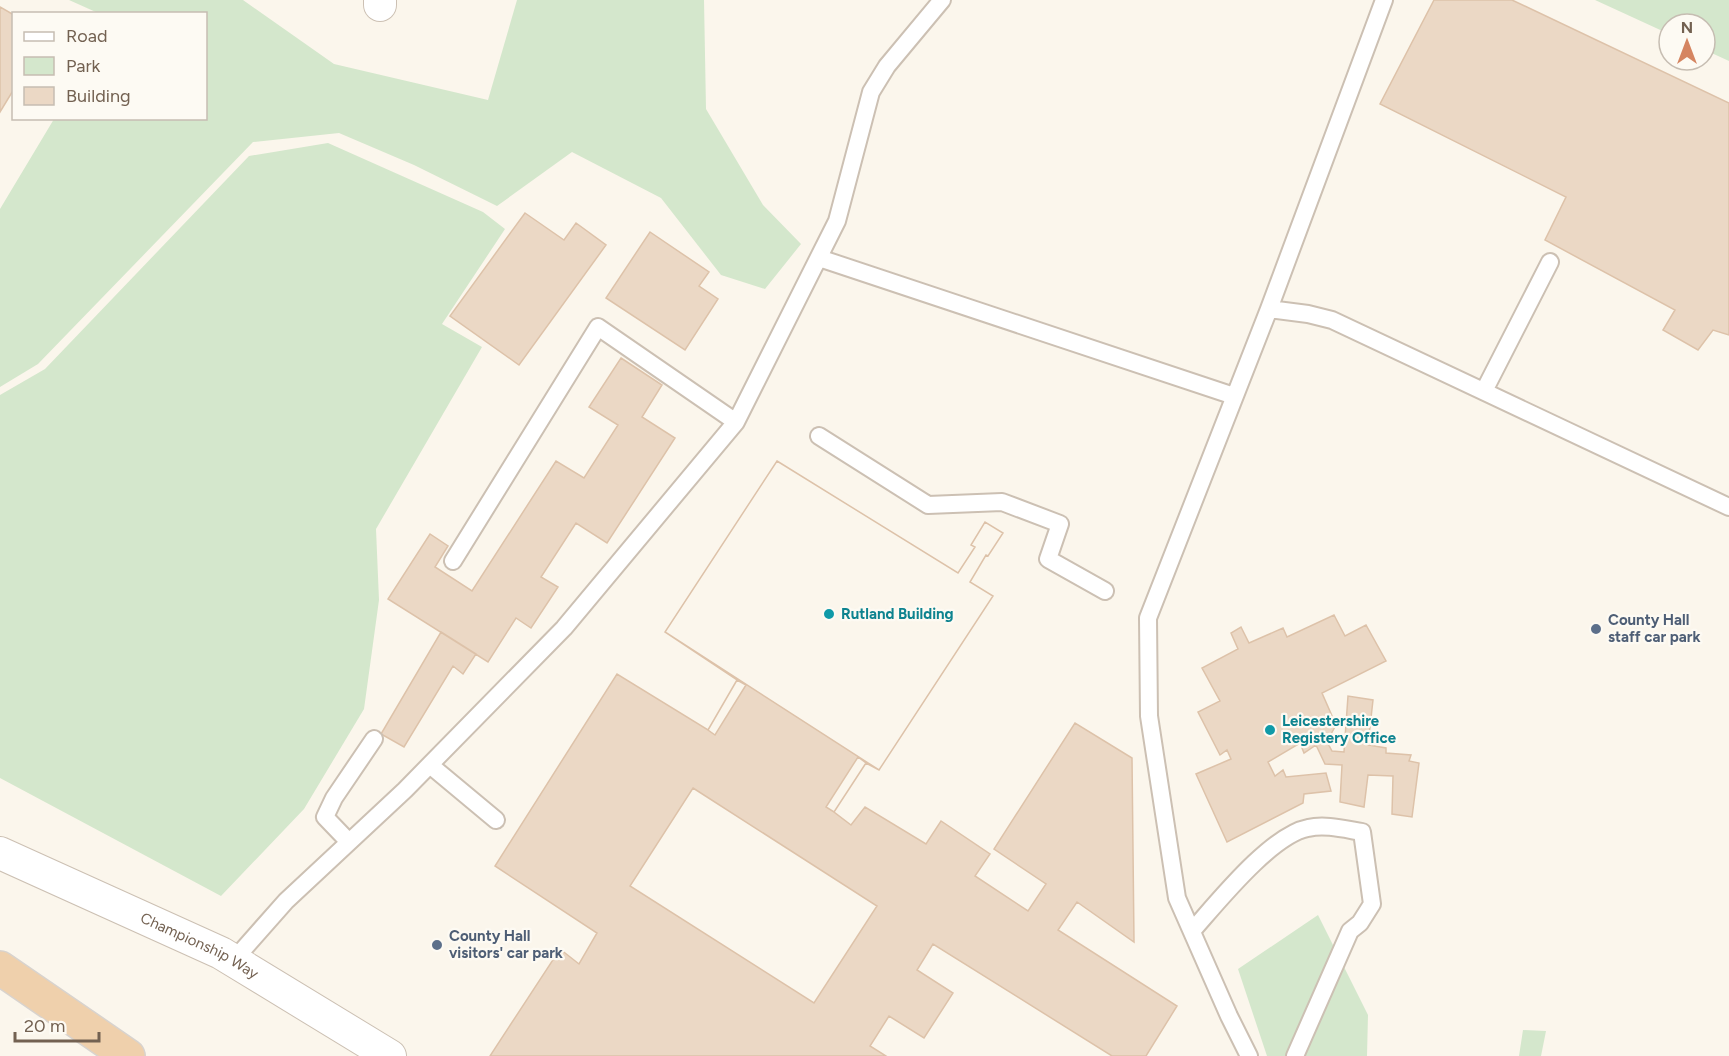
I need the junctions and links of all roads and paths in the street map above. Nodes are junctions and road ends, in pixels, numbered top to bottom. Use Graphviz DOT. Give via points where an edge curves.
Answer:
graph roads {
  1 [pos="942,0"];
  2 [pos="1384,0"];
  3 [pos="819,258"];
  4 [pos="1550,262"];
  5 [pos="1269,309"];
  6 [pos="1484,390"];
  7 [pos="1234,396"];
  8 [pos="736,422"];
  9 [pos="819,436"];
  10 [pos="1729,507"];
  11 [pos="453,561"];
  12 [pos="1105,591"];
  13 [pos="374,739"];
  14 [pos="430,765"];
  15 [pos="496,820"];
  16 [pos="349,842"];
  17 [pos="0,853"];
  18 [pos="1192,931"];
  19 [pos="233,961"];
  20 [pos="0,968"];
  21 [pos="128,1056"];
  22 [pos="390,1056"];
  23 [pos="1249,1056"];
  24 [pos="1295,1056"];
  1 -- 3 [label="lane" via="887,66 871,92 837,221"];
  2 -- 5 [label="lane"];
  3 -- 7 [label="lane"];
  3 -- 8 [label="lane"];
  4 -- 6 [label="lane"];
  5 -- 6 [label="lane" via="1332,320"];
  5 -- 7 [label="lane"];
  6 -- 10 [label="lane"];
  7 -- 18 [label="lane" via="1148,618 1149,717 1177,898"];
  8 -- 11 [label="lane" via="598,327"];
  8 -- 14 [label="lane" via="564,628"];
  9 -- 12 [label="lane" via="928,505 1002,502 1060,524 1048,559"];
  13 -- 16 [label="lane" via="325,816"];
  14 -- 15 [label="lane"];
  14 -- 16 [label="lane"];
  16 -- 19 [label="lane" via="286,901"];
  17 -- 19 [label="street, Championship Way"];
  18 -- 23 [label="lane"];
  18 -- 24 [label="lane" via="1280,840 1304,828 1320,826 1362,832 1372,904 1350,931"];
  19 -- 22 [label="street, Championship Way"];
  20 -- 21 [label="highway"];
}
